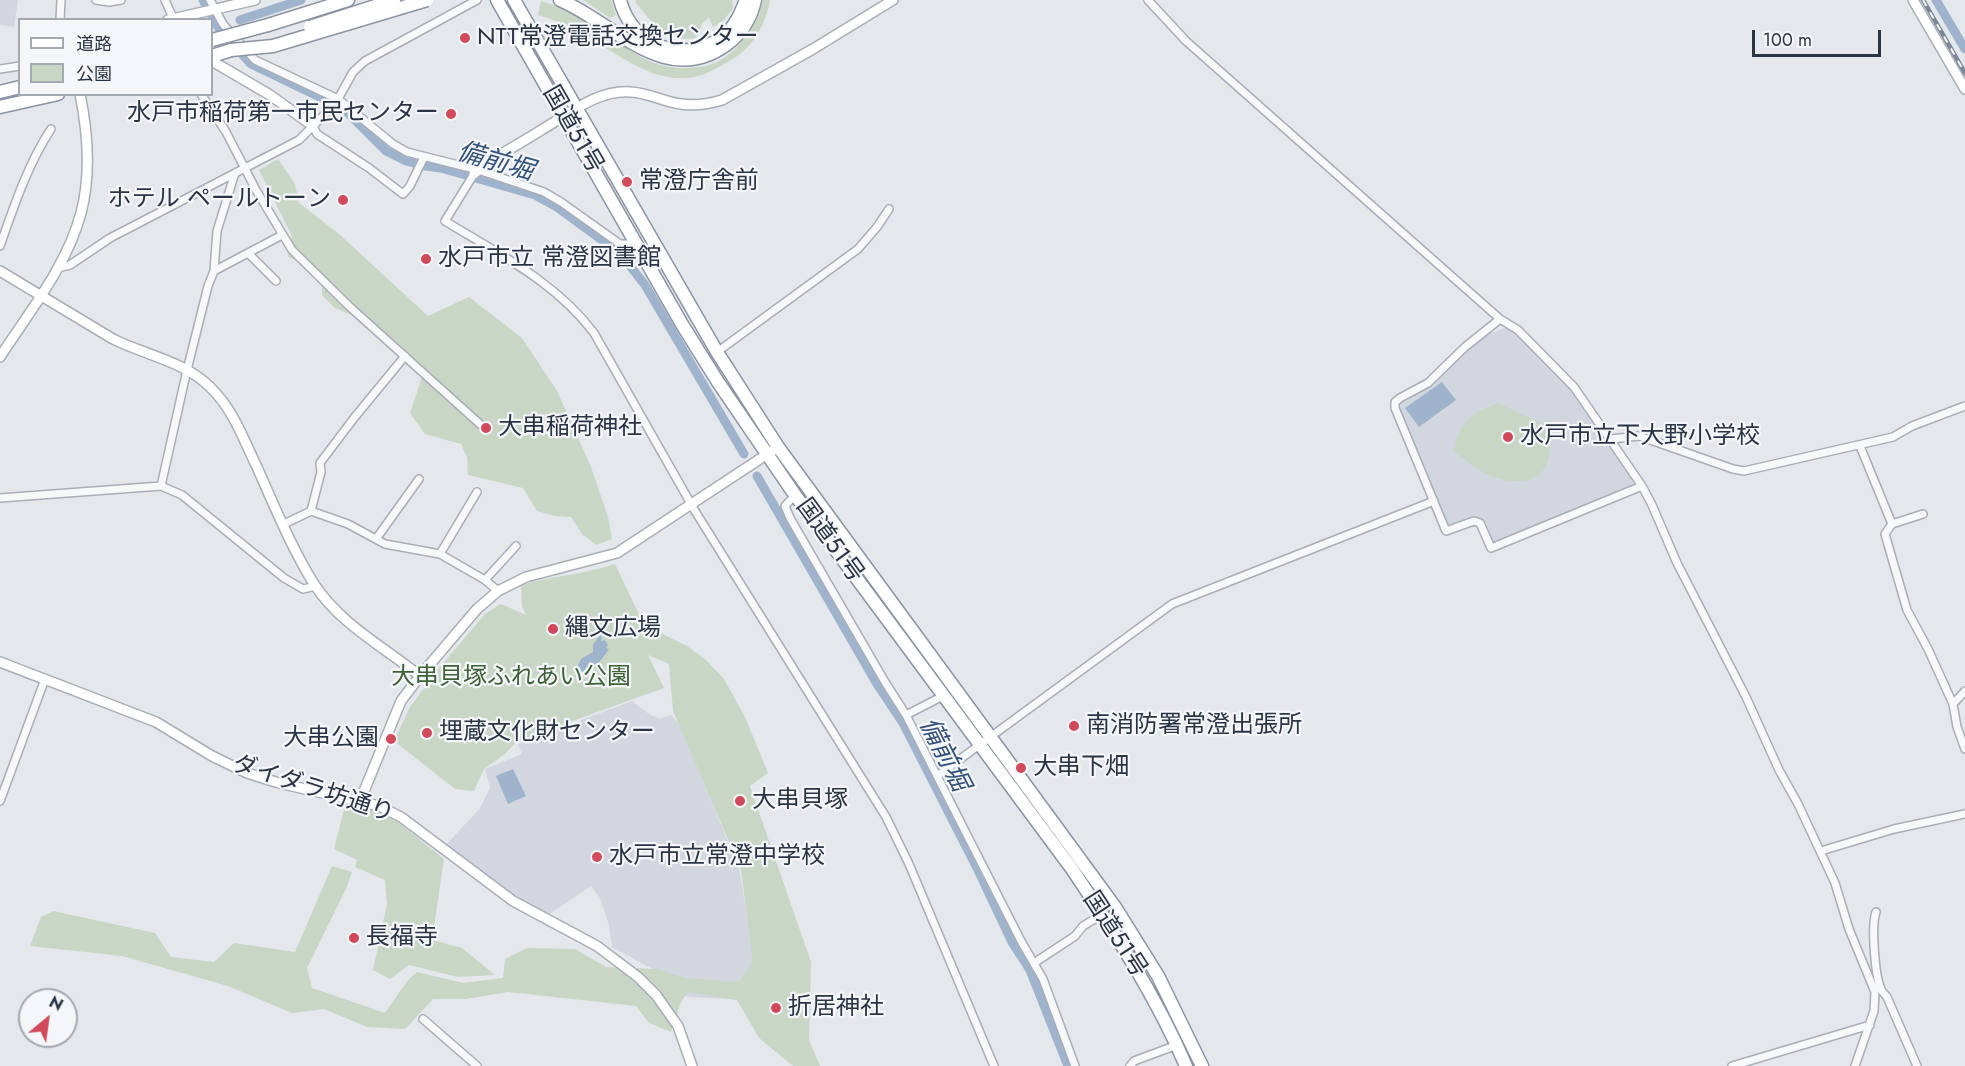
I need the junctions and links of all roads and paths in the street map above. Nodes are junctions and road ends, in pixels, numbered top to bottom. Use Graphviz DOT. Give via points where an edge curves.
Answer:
graph roads {
  1 [pos="61,0"];
  2 [pos="96,0"];
  3 [pos="121,0"];
  4 [pos="165,0"];
  5 [pos="255,0"];
  6 [pos="332,0"];
  7 [pos="348,0"];
  8 [pos="394,0"];
  9 [pos="427,0"];
  10 [pos="477,0"];
  11 [pos="497,0"];
  12 [pos="514,0"];
  13 [pos="560,0"];
  14 [pos="620,0"];
  15 [pos="746,0"];
  16 [pos="755,0"];
  17 [pos="893,0"];
  18 [pos="1148,0"];
  19 [pos="1913,0"];
  20 [pos="211,7"];
  21 [pos="60,18"];
  22 [pos="172,18"];
  23 [pos="175,18"];
  24 [pos="268,25"];
  25 [pos="213,40"];
  26 [pos="231,50"];
  27 [pos="213,56"];
  28 [pos="213,62"];
  29 [pos="18,66"];
  30 [pos="0,69"];
  31 [pos="18,88"];
  32 [pos="1965,89"];
  33 [pos="0,92"];
  34 [pos="49,96"];
  35 [pos="80,96"];
  36 [pos="202,96"];
  37 [pos="337,100"];
  38 [pos="0,107"];
  39 [pos="576,109"];
  40 [pos="564,116"];
  41 [pos="313,126"];
  42 [pos="51,129"];
  43 [pos="421,163"];
  44 [pos="245,168"];
  45 [pos="235,173"];
  46 [pos="474,176"];
  47 [pos="889,209"];
  48 [pos="282,235"];
  49 [pos="636,241"];
  50 [pos="0,246"];
  51 [pos="249,253"];
  52 [pos="58,268"];
  53 [pos="0,271"];
  54 [pos="214,271"];
  55 [pos="276,281"];
  56 [pos="40,296"];
  57 [pos="1500,319"];
  58 [pos="717,352"];
  59 [pos="405,356"];
  60 [pos="0,357"];
  61 [pos="187,370"];
  62 [pos="1965,406"];
  63 [pos="481,425"];
  64 [pos="1611,439"];
  65 [pos="1860,446"];
  66 [pos="778,447"];
  67 [pos="767,455"];
  68 [pos="419,479"];
  69 [pos="161,486"];
  70 [pos="1642,486"];
  71 [pos="477,492"];
  72 [pos="795,495"];
  73 [pos="0,498"];
  74 [pos="1434,501"];
  75 [pos="691,504"];
  76 [pos="311,511"];
  77 [pos="1923,514"];
  78 [pos="284,524"];
  79 [pos="1892,524"];
  80 [pos="376,539"];
  81 [pos="516,546"];
  82 [pos="440,554"];
  83 [pos="485,579"];
  84 [pos="316,586"];
  85 [pos="498,591"];
  86 [pos="0,662"];
  87 [pos="420,676"];
  88 [pos="45,679"];
  89 [pos="1965,691"];
  90 [pos="943,696"];
  91 [pos="1953,704"];
  92 [pos="906,715"];
  93 [pos="991,737"];
  94 [pos="980,746"];
  95 [pos="1965,749"];
  96 [pos="937,776"];
  97 [pos="0,801"];
  98 [pos="360,801"];
  99 [pos="1965,814"];
  100 [pos="1821,851"];
  101 [pos="1876,912"];
  102 [pos="1102,914"];
  103 [pos="1034,963"];
  104 [pos="1878,991"];
  105 [pos="423,1020"];
  106 [pos="1870,1025"];
  107 [pos="1177,1045"];
  108 [pos="477,1066"];
  109 [pos="692,1066"];
  110 [pos="994,1066"];
  111 [pos="1075,1066"];
  112 [pos="1130,1066"];
  113 [pos="1186,1066"];
  114 [pos="1202,1066"];
  115 [pos="1732,1066"];
  116 [pos="1855,1066"];
  117 [pos="1917,1066"];
  1 -- 21 [label="street"];
  2 -- 3 [label="street"];
  4 -- 22 [label="street"];
  5 -- 20 [label="street"];
  6 -- 24 [label="highway"];
  7 -- 24 [label="highway"];
  8 -- 26 [label="highway, bridge"];
  9 -- 26 [label="highway, bridge" via="273,46"];
  10 -- 37 [label="street" via="365,61 353,72"];
  11 -- 40 [label="highway, 国道51号"];
  12 -- 39 [label="highway, 国道51号"];
  13 -- 16 [label="highway" via="588,13 641,48 678,60 700,57 734,39 747,23"];
  14 -- 15 [label="highway" via="640,35 660,47 681,51 700,48 727,34"];
  17 -- 39 [label="street" via="722,100 682,105 630,91 596,98"];
  18 -- 57 [label="street" via="1186,41"];
  19 -- 32 [label="street"];
  20 -- 23 [label="street"];
  20 -- 37 [label="street" via="255,60"];
  24 -- 25 [label="highway, bridge"];
  26 -- 27 [label="highway"];
  28 -- 41 [label="street"];
  29 -- 30 [label="street"];
  31 -- 33 [label="highway"];
  34 -- 38 [label="highway"];
  35 -- 52 [label="street" via="87,144 85,188 81,213"];
  36 -- 44 [label="street"];
  37 -- 41 [label="street"];
  37 -- 43 [label="street"];
  39 -- 40 [label="street"];
  39 -- 58 [label="highway, 国道51号"];
  40 -- 46 [label="street"];
  40 -- 49 [label="highway, 国道51号"];
  41 -- 43 [label="street" via="317,134 403,194"];
  41 -- 44 [label="street" via="299,140"];
  42 -- 50 [label="street" via="39,147"];
  43 -- 46 [label="street"];
  44 -- 45 [label="street"];
  44 -- 48 [label="street"];
  45 -- 52 [label="street" via="110,238 70,265"];
  45 -- 54 [label="street" via="217,231"];
  46 -- 49 [label="street" via="544,192 620,244"];
  46 -- 75 [label="street" via="445,221 549,287 584,320"];
  47 -- 58 [label="street" via="858,249"];
  48 -- 51 [label="street"];
  48 -- 59 [label="street" via="300,258"];
  49 -- 67 [label="highway, 国道51号" via="683,326"];
  51 -- 54 [label="street"];
  51 -- 55 [label="street"];
  52 -- 56 [label="street"];
  53 -- 56 [label="street"];
  54 -- 61 [label="street"];
  56 -- 60 [label="street"];
  56 -- 61 [label="street" via="113,339"];
  57 -- 64 [label="street" via="1518,330 1574,387"];
  57 -- 74 [label="street" via="1428,383 1395,402"];
  58 -- 66 [label="highway, 国道51号"];
  59 -- 63 [label="street"];
  59 -- 76 [label="street" via="320,463"];
  61 -- 69 [label="street"];
  61 -- 78 [label="street" via="225,404"];
  62 -- 65 [label="street" via="1893,437"];
  64 -- 65 [label="street" via="1638,436 1744,471"];
  64 -- 70 [label="street"];
  65 -- 79 [label="street"];
  66 -- 67 [label="street"];
  66 -- 93 [label="highway, 国道51号"];
  67 -- 72 [label="highway, 国道51号"];
  67 -- 75 [label="street"];
  68 -- 80 [label="street"];
  69 -- 73 [label="street"];
  69 -- 84 [label="street" via="182,495 284,578 303,589"];
  70 -- 74 [label="street" via="1491,548 1480,523 1474,521 1446,531"];
  70 -- 100 [label="street"];
  71 -- 82 [label="street"];
  72 -- 90 [label="highway, 国道51号"];
  72 -- 92 [label="street" via="785,506 790,518"];
  74 -- 93 [label="street" via="1172,604"];
  75 -- 85 [label="street" via="617,553 526,577"];
  75 -- 110 [label="street" via="886,817"];
  76 -- 78 [label="street"];
  76 -- 80 [label="street"];
  77 -- 79 [label="street"];
  78 -- 84 [label="street"];
  79 -- 91 [label="street" via="1886,534 1907,610"];
  80 -- 82 [label="street" via="399,548"];
  81 -- 83 [label="street"];
  82 -- 83 [label="street"];
  83 -- 85 [label="street"];
  84 -- 87 [label="street" via="343,617"];
  85 -- 87 [label="street" via="477,609"];
  86 -- 88 [label="street, ダイダラ坊通り"];
  87 -- 98 [label="street" via="396,710"];
  88 -- 97 [label="street"];
  88 -- 98 [label="street, ダイダラ坊通り" via="156,722 247,773"];
  89 -- 91 [label="street"];
  90 -- 92 [label="street"];
  90 -- 94 [label="highway, 国道51号"];
  91 -- 95 [label="street"];
  92 -- 96 [label="street"];
  93 -- 94 [label="street"];
  93 -- 114 [label="highway, 国道51号" via="1115,907 1162,985"];
  94 -- 96 [label="street"];
  94 -- 102 [label="highway, 国道51号"];
  96 -- 103 [label="street"];
  98 -- 109 [label="street, ダイダラ坊通り" via="401,817 513,901 616,959 667,1010 683,1036"];
  99 -- 100 [label="street" via="1894,829"];
  100 -- 104 [label="street" via="1849,929"];
  101 -- 104 [label="street" via="1872,922"];
  102 -- 103 [label="street"];
  102 -- 107 [label="highway, 国道51号" via="1145,982"];
  103 -- 111 [label="street"];
  104 -- 106 [label="street"];
  104 -- 117 [label="street" via="1887,997"];
  105 -- 108 [label="street"];
  106 -- 115 [label="street"];
  106 -- 116 [label="street"];
  107 -- 112 [label="street"];
  107 -- 113 [label="highway, 国道51号"];
}
